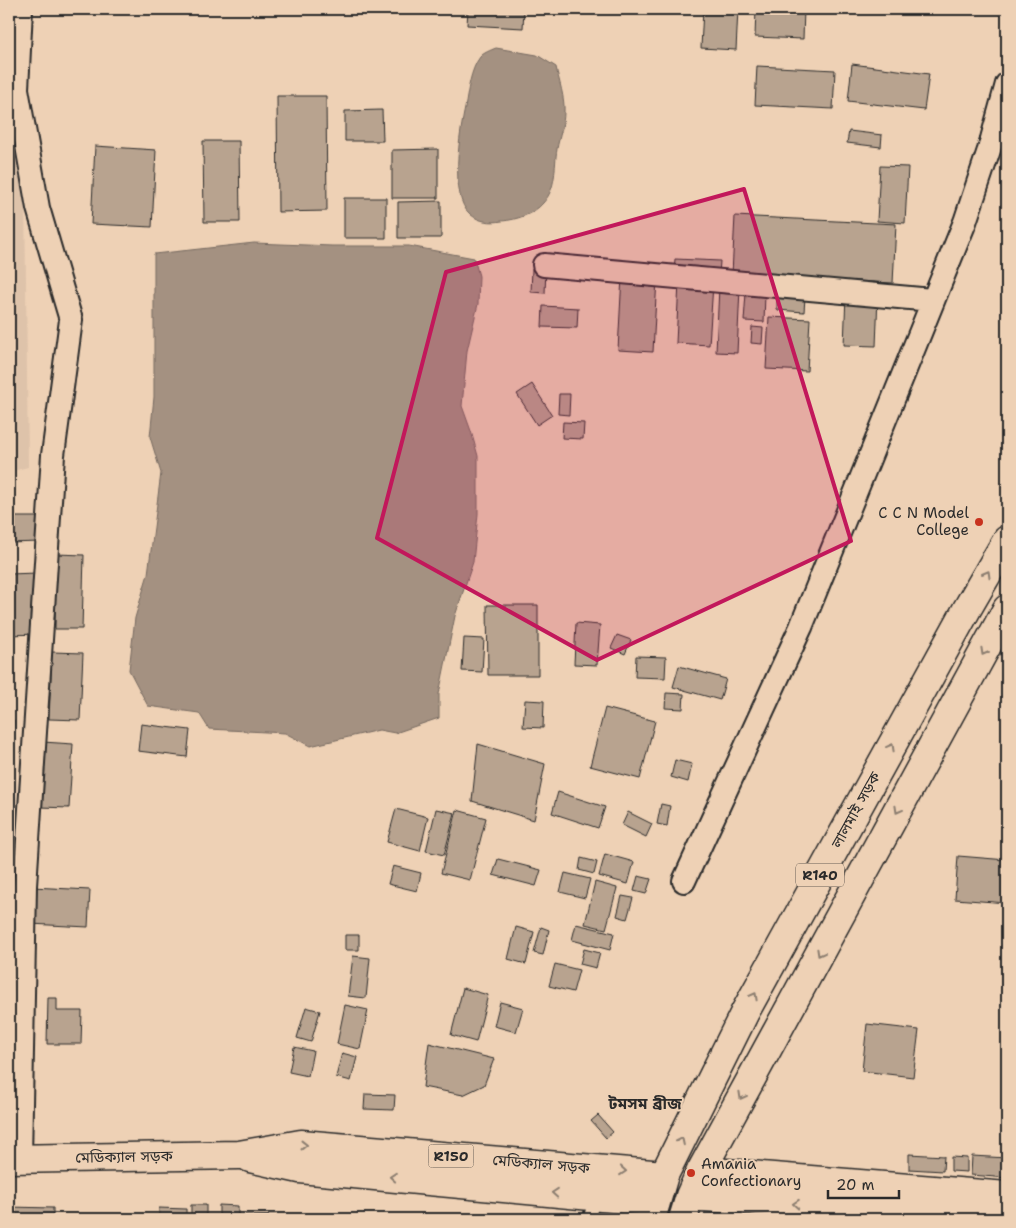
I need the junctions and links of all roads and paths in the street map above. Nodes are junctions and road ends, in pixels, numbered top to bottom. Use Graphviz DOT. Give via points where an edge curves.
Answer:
graph roads {
  1 [pos="21,9"];
  2 [pos="1007,84"];
  3 [pos="544,265"];
  4 [pos="932,300"];
  5 [pos="1007,540"];
  6 [pos="967,609"];
  7 [pos="1003,618"];
  8 [pos="684,881"];
  9 [pos="239,1155"];
  10 [pos="15,1159"];
  11 [pos="484,1159"];
  12 [pos="701,1171"];
  13 [pos="664,1175"];
  14 [pos="481,1186"];
  15 [pos="1007,1196"];
  16 [pos="592,1208"];
  17 [pos="687,1208"];
  18 [pos="653,1211"];
  19 [pos="1002,1219"];
  1 -- 10 [label="street" via="17,89 38,208 71,320 53,455 25,886"];
  2 -- 4 [label="street" via="965,222"];
  3 -- 4 [label="street"];
  4 -- 8 [label="street" via="801,627"];
  6 -- 5 [label="main road, লালমাই সড়ক / R140, one-way"];
  6 -- 7 [label="main road"];
  13 -- 6 [label="main road, লালমাই সড়ক / R140, one-way" via="745,1012"];
  7 -- 12 [label="main road, R140, one-way"];
  9 -- 10 [label="main road, মেডিক্যাল সড়ক / R150"];
  9 -- 11 [label="main road, মেডিক্যাল সড়ক / R150, one-way" via="301,1144"];
  14 -- 9 [label="main road, মেডিক্যাল সড়ক / R150, one-way" via="300,1168"];
  11 -- 13 [label="main road, মেডিক্যাল সড়ক / R150, one-way"];
  11 -- 14 [label="main road"];
  12 -- 15 [label="main road"];
  12 -- 17 [label="main road, R140"];
  13 -- 18 [label="main road, লালমাই সড়ক / R140"];
  16 -- 14 [label="main road, মেডিক্যাল সড়ক / R150, one-way"];
  16 -- 18 [label="main road, মেডিক্যাল সড়ক / R150"];
  19 -- 17 [label="main road, one-way"];
}
